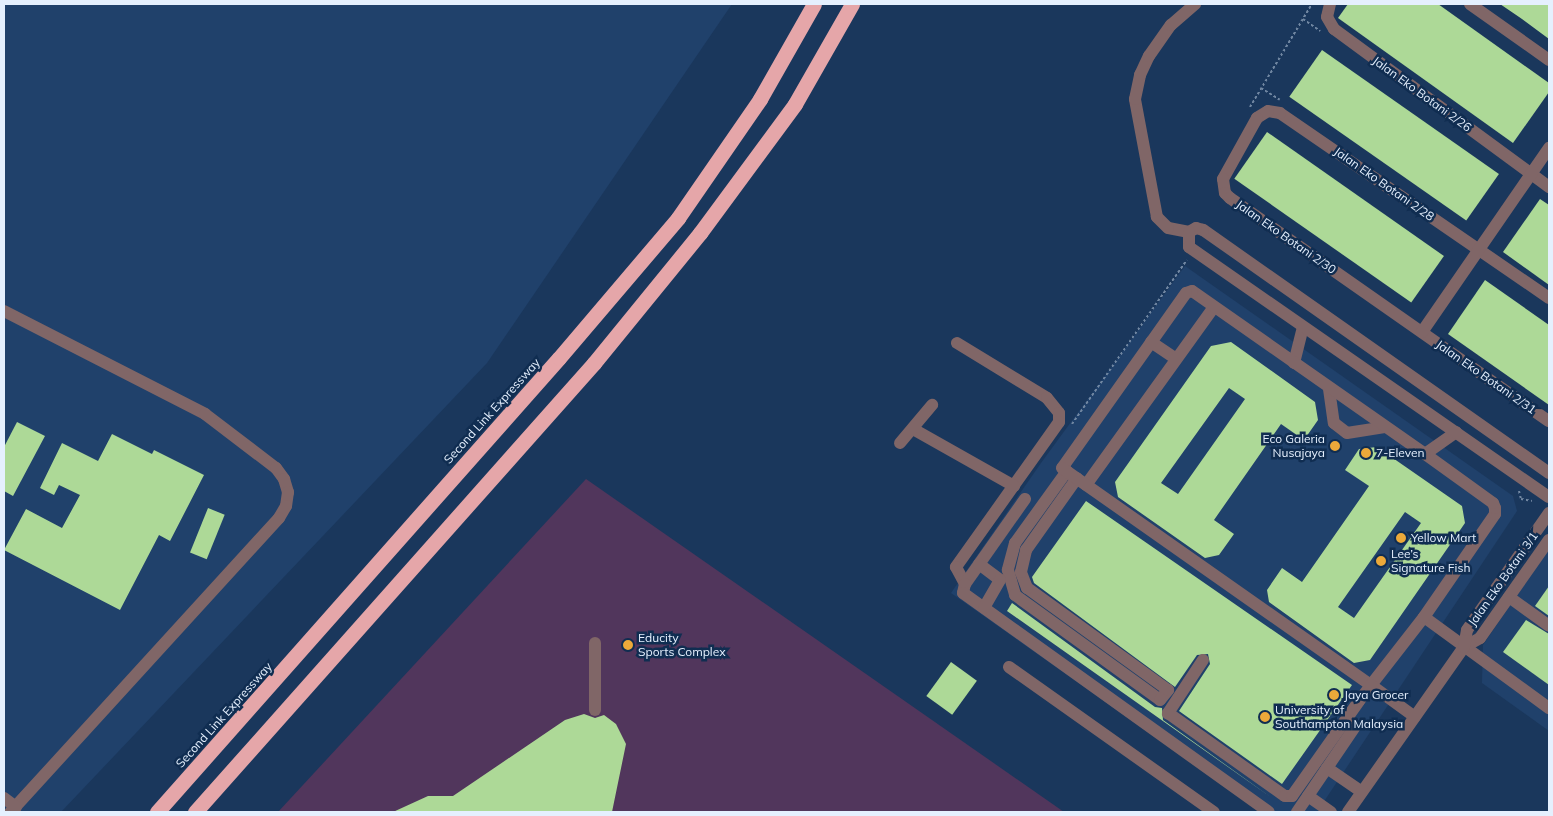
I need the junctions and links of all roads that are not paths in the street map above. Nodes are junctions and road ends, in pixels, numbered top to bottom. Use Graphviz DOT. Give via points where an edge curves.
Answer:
graph roads {
  1 [pos="814,4"];
  2 [pos="852,4"];
  3 [pos="1195,4"];
  4 [pos="1330,4"];
  5 [pos="1470,4"];
  6 [pos="1549,60"];
  7 [pos="1289,119"];
  8 [pos="1549,148"];
  9 [pos="1532,175"];
  10 [pos="1549,187"];
  11 [pos="1189,232"];
  12 [pos="1479,250"];
  13 [pos="1549,298"];
  14 [pos="1214,307"];
  15 [pos="4,311"];
  16 [pos="1303,327"];
  17 [pos="1422,332"];
  18 [pos="1151,342"];
  19 [pos="957,343"];
  20 [pos="1176,359"];
  21 [pos="1294,363"];
  22 [pos="1329,389"];
  23 [pos="932,405"];
  24 [pos="1549,421"];
  25 [pos="1385,427"];
  26 [pos="913,429"];
  27 [pos="1456,432"];
  28 [pos="900,443"];
  29 [pos="1424,454"];
  30 [pos="1549,473"];
  31 [pos="1077,478"];
  32 [pos="1014,486"];
  33 [pos="1549,497"];
  34 [pos="1025,499"];
  35 [pos="1549,513"];
  36 [pos="1549,542"];
  37 [pos="979,564"];
  38 [pos="965,584"];
  39 [pos="1509,598"];
  40 [pos="984,608"];
  41 [pos="1424,617"];
  42 [pos="1549,626"];
  43 [pos="595,644"];
  44 [pos="1464,647"];
  45 [pos="1203,660"];
  46 [pos="1009,667"];
  47 [pos="1371,685"];
  48 [pos="1549,708"];
  49 [pos="595,710"];
  50 [pos="1415,717"];
  51 [pos="1354,728"];
  52 [pos="1327,768"];
  53 [pos="1362,792"];
  54 [pos="1308,796"];
  55 [pos="4,798"];
  56 [pos="13,809"];
  57 [pos="157,812"];
  58 [pos="195,812"];
  59 [pos="1214,812"];
  60 [pos="1269,812"];
  61 [pos="1297,812"];
  62 [pos="1331,812"];
  63 [pos="1348,812"];
  1 -- 57 [label="highway, Second Link Expressway" via="760,99 678,218 559,358"];
  2 -- 58 [label="highway" via="795,104 700,233 594,363"];
  3 -- 11 [label="street" via="1171,25 1149,56 1140,75 1135,99 1156,217 1168,228"];
  4 -- 9 [label="street, Jalan Eko Botani 2/26" via="1327,17 1334,29"];
  5 -- 6 [label="street"];
  7 -- 12 [label="street, Jalan Eko Botani 2/28"];
  7 -- 17 [label="street, Jalan Eko Botani 2/30" via="1274,111 1258,118 1225,172 1225,193"];
  8 -- 9 [label="street"];
  9 -- 10 [label="street, Jalan Eko Botani 2/26"];
  9 -- 12 [label="street"];
  11 -- 16 [label="street" via="1189,247"];
  11 -- 30 [label="street" via="1196,228 1203,230"];
  12 -- 13 [label="street, Jalan Eko Botani 2/28"];
  12 -- 17 [label="street"];
  14 -- 18 [label="street" via="1192,291 1186,293"];
  14 -- 20 [label="street"];
  14 -- 21 [label="street"];
  15 -- 56 [label="street" via="205,414 276,468 288,492 286,506 279,518"];
  16 -- 21 [label="street"];
  16 -- 27 [label="street"];
  17 -- 24 [label="street, Jalan Eko Botani 2/31"];
  18 -- 20 [label="street"];
  18 -- 31 [label="street"];
  19 -- 32 [label="street" via="1047,398 1059,413 1059,422"];
  20 -- 31 [label="street"];
  21 -- 22 [label="street"];
  22 -- 25 [label="street"];
  22 -- 25 [label="street" via="1334,423 1347,433"];
  23 -- 26 [label="street"];
  25 -- 29 [label="street"];
  26 -- 28 [label="street"];
  26 -- 32 [label="street"];
  27 -- 29 [label="street"];
  27 -- 33 [label="street"];
  29 -- 41 [label="street" via="1493,503 1495,514"];
  31 -- 31 [label="street" via="1026,550 1021,572 1027,588 1168,690 1160,700 1015,596 1008,570 1015,542"];
  31 -- 47 [label="street"];
  32 -- 38 [label="street" via="956,567"];
  34 -- 37 [label="street"];
  35 -- 44 [label="street, Jalan Eko Botani 3/1" via="1467,630"];
  36 -- 39 [label="street, Jalan Eko Botani 3/1"];
  37 -- 38 [label="street"];
  37 -- 40 [label="street" via="1000,580"];
  38 -- 40 [label="street" via="963,593"];
  39 -- 42 [label="street"];
  39 -- 44 [label="street, Jalan Eko Botani 3/1" via="1480,638"];
  40 -- 60 [label="street"];
  41 -- 44 [label="street"];
  41 -- 47 [label="street"];
  43 -- 49 [label="street"];
  44 -- 48 [label="street"];
  44 -- 50 [label="street, Jalan Eko Botani 3/1"];
  45 -- 47 [label="street" via="1168,713 1285,796 1292,796"];
  46 -- 59 [label="street"];
  47 -- 50 [label="street"];
  50 -- 53 [label="street, Jalan Eko Botani 3/1"];
  51 -- 52 [label="street"];
  52 -- 53 [label="street"];
  52 -- 54 [label="street"];
  53 -- 63 [label="street, Jalan Eko Botani 3/1"];
  54 -- 61 [label="street"];
  54 -- 62 [label="street"];
  55 -- 56 [label="street"];
}
